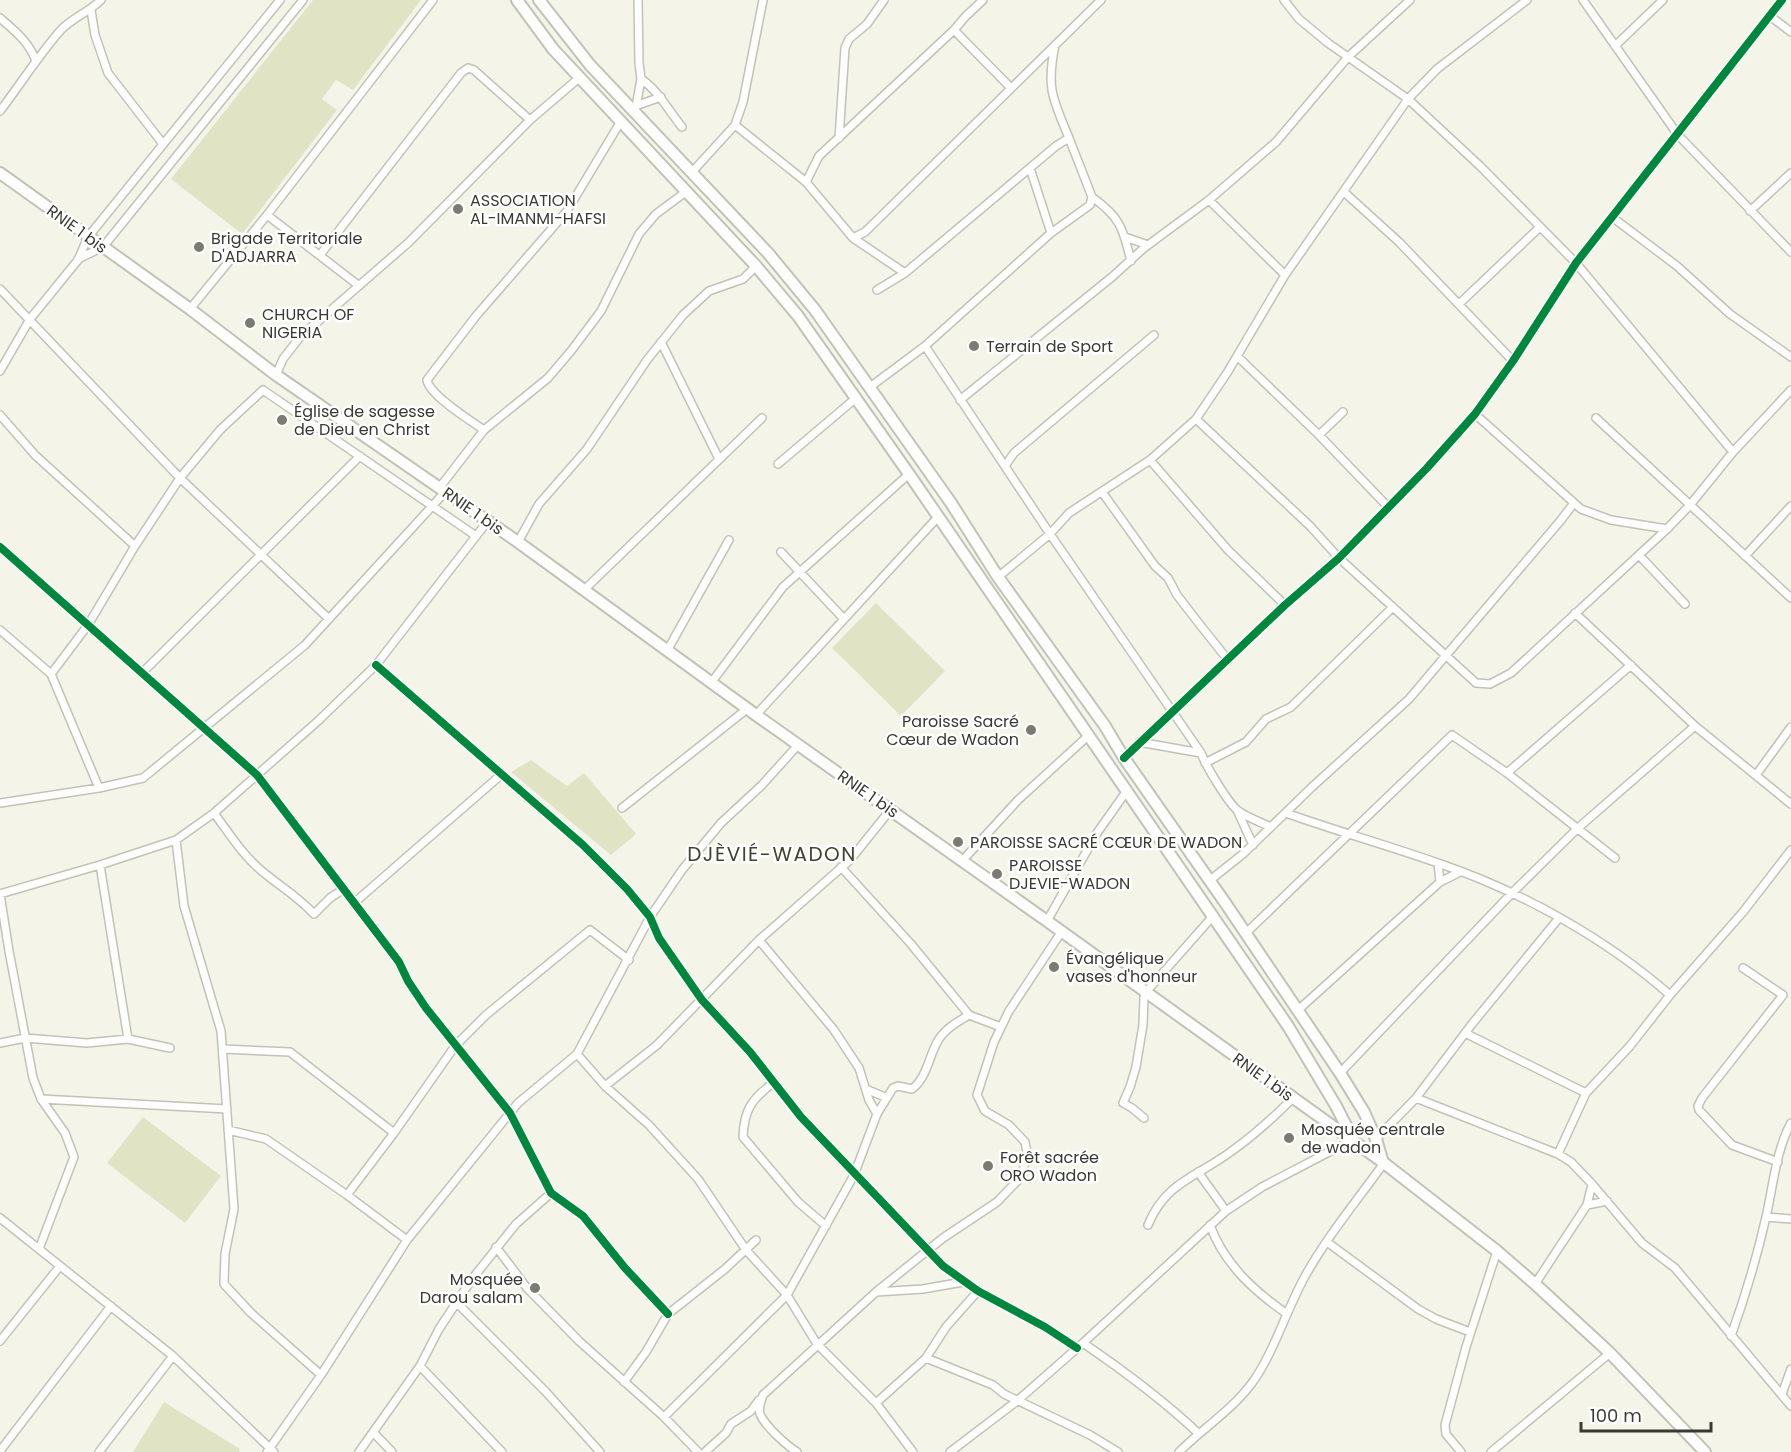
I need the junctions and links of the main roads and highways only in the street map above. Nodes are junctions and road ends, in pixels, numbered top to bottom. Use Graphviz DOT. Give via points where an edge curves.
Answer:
graph roads {
  1 [pos="517,0"];
  2 [pos="538,0"];
  3 [pos="0,173"];
  4 [pos="1353,1141"];
  5 [pos="1383,1164"];
  6 [pos="1705,1452"];
  1 -- 4 [label="main road" via="579,78 687,190 798,316 1288,1026"];
  2 -- 5 [label="main road" via="590,64 637,109 815,310 1105,726 1340,1073 1364,1112"];
  3 -- 4 [label="main road, RNIE 1 bis" via="276,375 518,542"];
  4 -- 5 [label="main road, RNIE 1 bis"];
  5 -- 6 [label="main road, RNIE 1 bis" via="1535,1284 1610,1353"];
}
